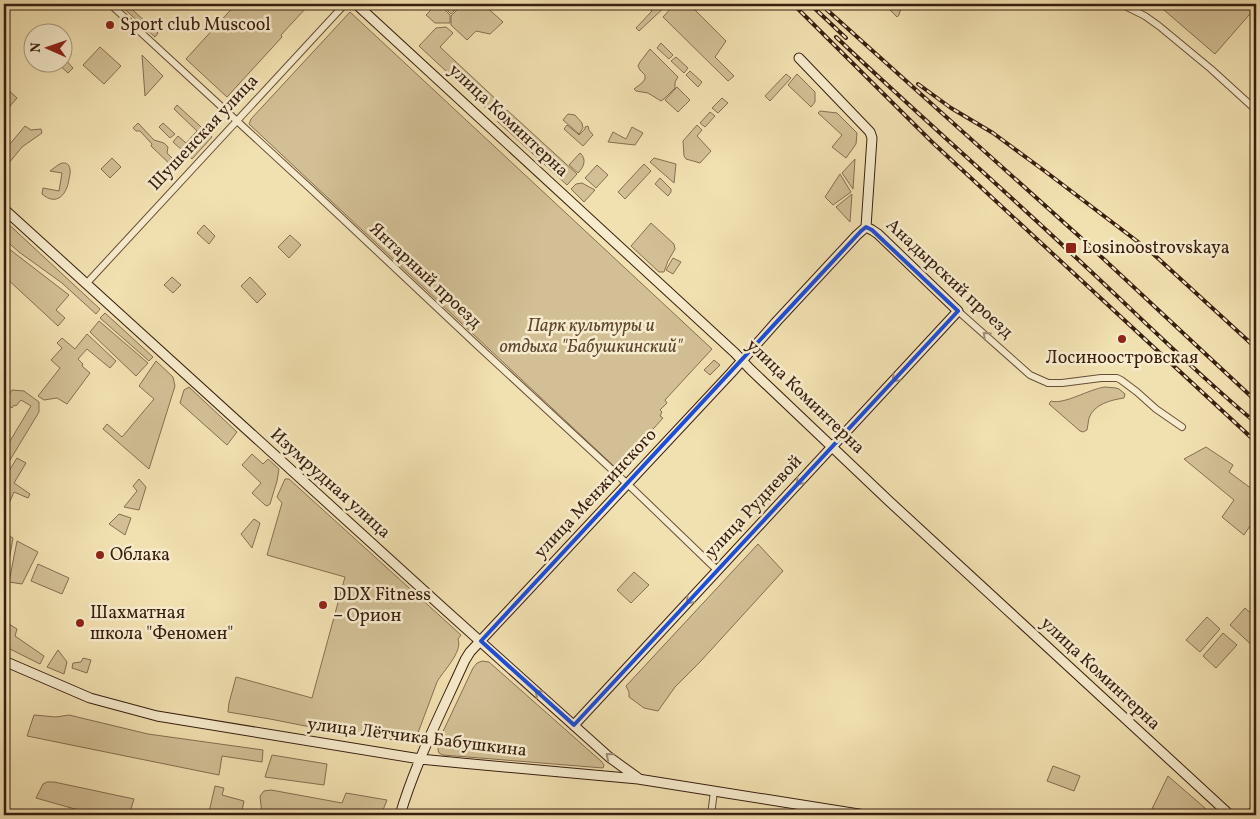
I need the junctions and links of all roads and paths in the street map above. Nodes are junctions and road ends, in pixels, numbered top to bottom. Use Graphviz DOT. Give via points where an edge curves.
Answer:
graph roads {
  1 [pos="110,4"];
  2 [pos="345,4"];
  3 [pos="356,4"];
  4 [pos="1121,4"];
  5 [pos="799,58"];
  6 [pos="1256,110"];
  7 [pos="236,121"];
  8 [pos="4,209"];
  9 [pos="866,227"];
  10 [pos="86,284"];
  11 [pos="958,311"];
  12 [pos="742,361"];
  13 [pos="1182,427"];
  14 [pos="832,446"];
  15 [pos="627,484"];
  16 [pos="718,570"];
  17 [pos="481,641"];
  18 [pos="4,661"];
  19 [pos="574,725"];
  20 [pos="420,759"];
  21 [pos="638,778"];
  22 [pos="714,791"];
  23 [pos="1256,806"];
  24 [pos="400,815"];
  25 [pos="711,815"];
  26 [pos="865,815"];
  27 [pos="1230,815"];
  28 [pos="1248,815"];
  1 -- 7 [label="street, Янтарный проезд"];
  2 -- 7 [label="street, Шушенская улица"];
  3 -- 12 [label="street, улица Коминтерна"];
  4 -- 6 [label="street" via="1159,26"];
  5 -- 9 [label="street, Анадырский проезд" via="870,132"];
  7 -- 10 [label="street, Шушенская улица"];
  7 -- 15 [label="street, Янтарный проезд"];
  8 -- 10 [label="street, Изумрудная улица"];
  9 -- 11 [label="street, Анадырский проезд" via="878,234"];
  9 -- 12 [label="street, улица Менжинского"];
  10 -- 17 [label="street, Изумрудная улица"];
  13 -- 11 [label="street, Анадырский проезд, one-way" via="1121,380 1048,383 1030,375"];
  11 -- 14 [label="street, улица Рудневой, one-way"];
  12 -- 14 [label="street, улица Коминтерна"];
  12 -- 15 [label="street, улица Менжинского"];
  14 -- 16 [label="street, улица Рудневой, one-way"];
  14 -- 27 [label="street, улица Коминтерна"];
  15 -- 16 [label="street, Янтарный проезд"];
  15 -- 17 [label="street, улица Менжинского"];
  16 -- 19 [label="street, улица Рудневой, one-way"];
  19 -- 17 [label="street, Изумрудная улица, one-way"];
  17 -- 20 [label="street, улица Менжинского" via="465,660"];
  18 -- 20 [label="street, улица Лётчика Бабушкина" via="90,698 157,716"];
  21 -- 19 [label="street, Изумрудная улица, one-way"];
  20 -- 21 [label="street, улица Лётчика Бабушкина"];
  20 -- 24 [label="street, улица Менжинского"];
  21 -- 22 [label="street, улица Лётчика Бабушкина"];
  22 -- 25 [label="street"];
  22 -- 26 [label="street, улица Лётчика Бабушкина"];
  23 -- 28 [label="street"];
}
